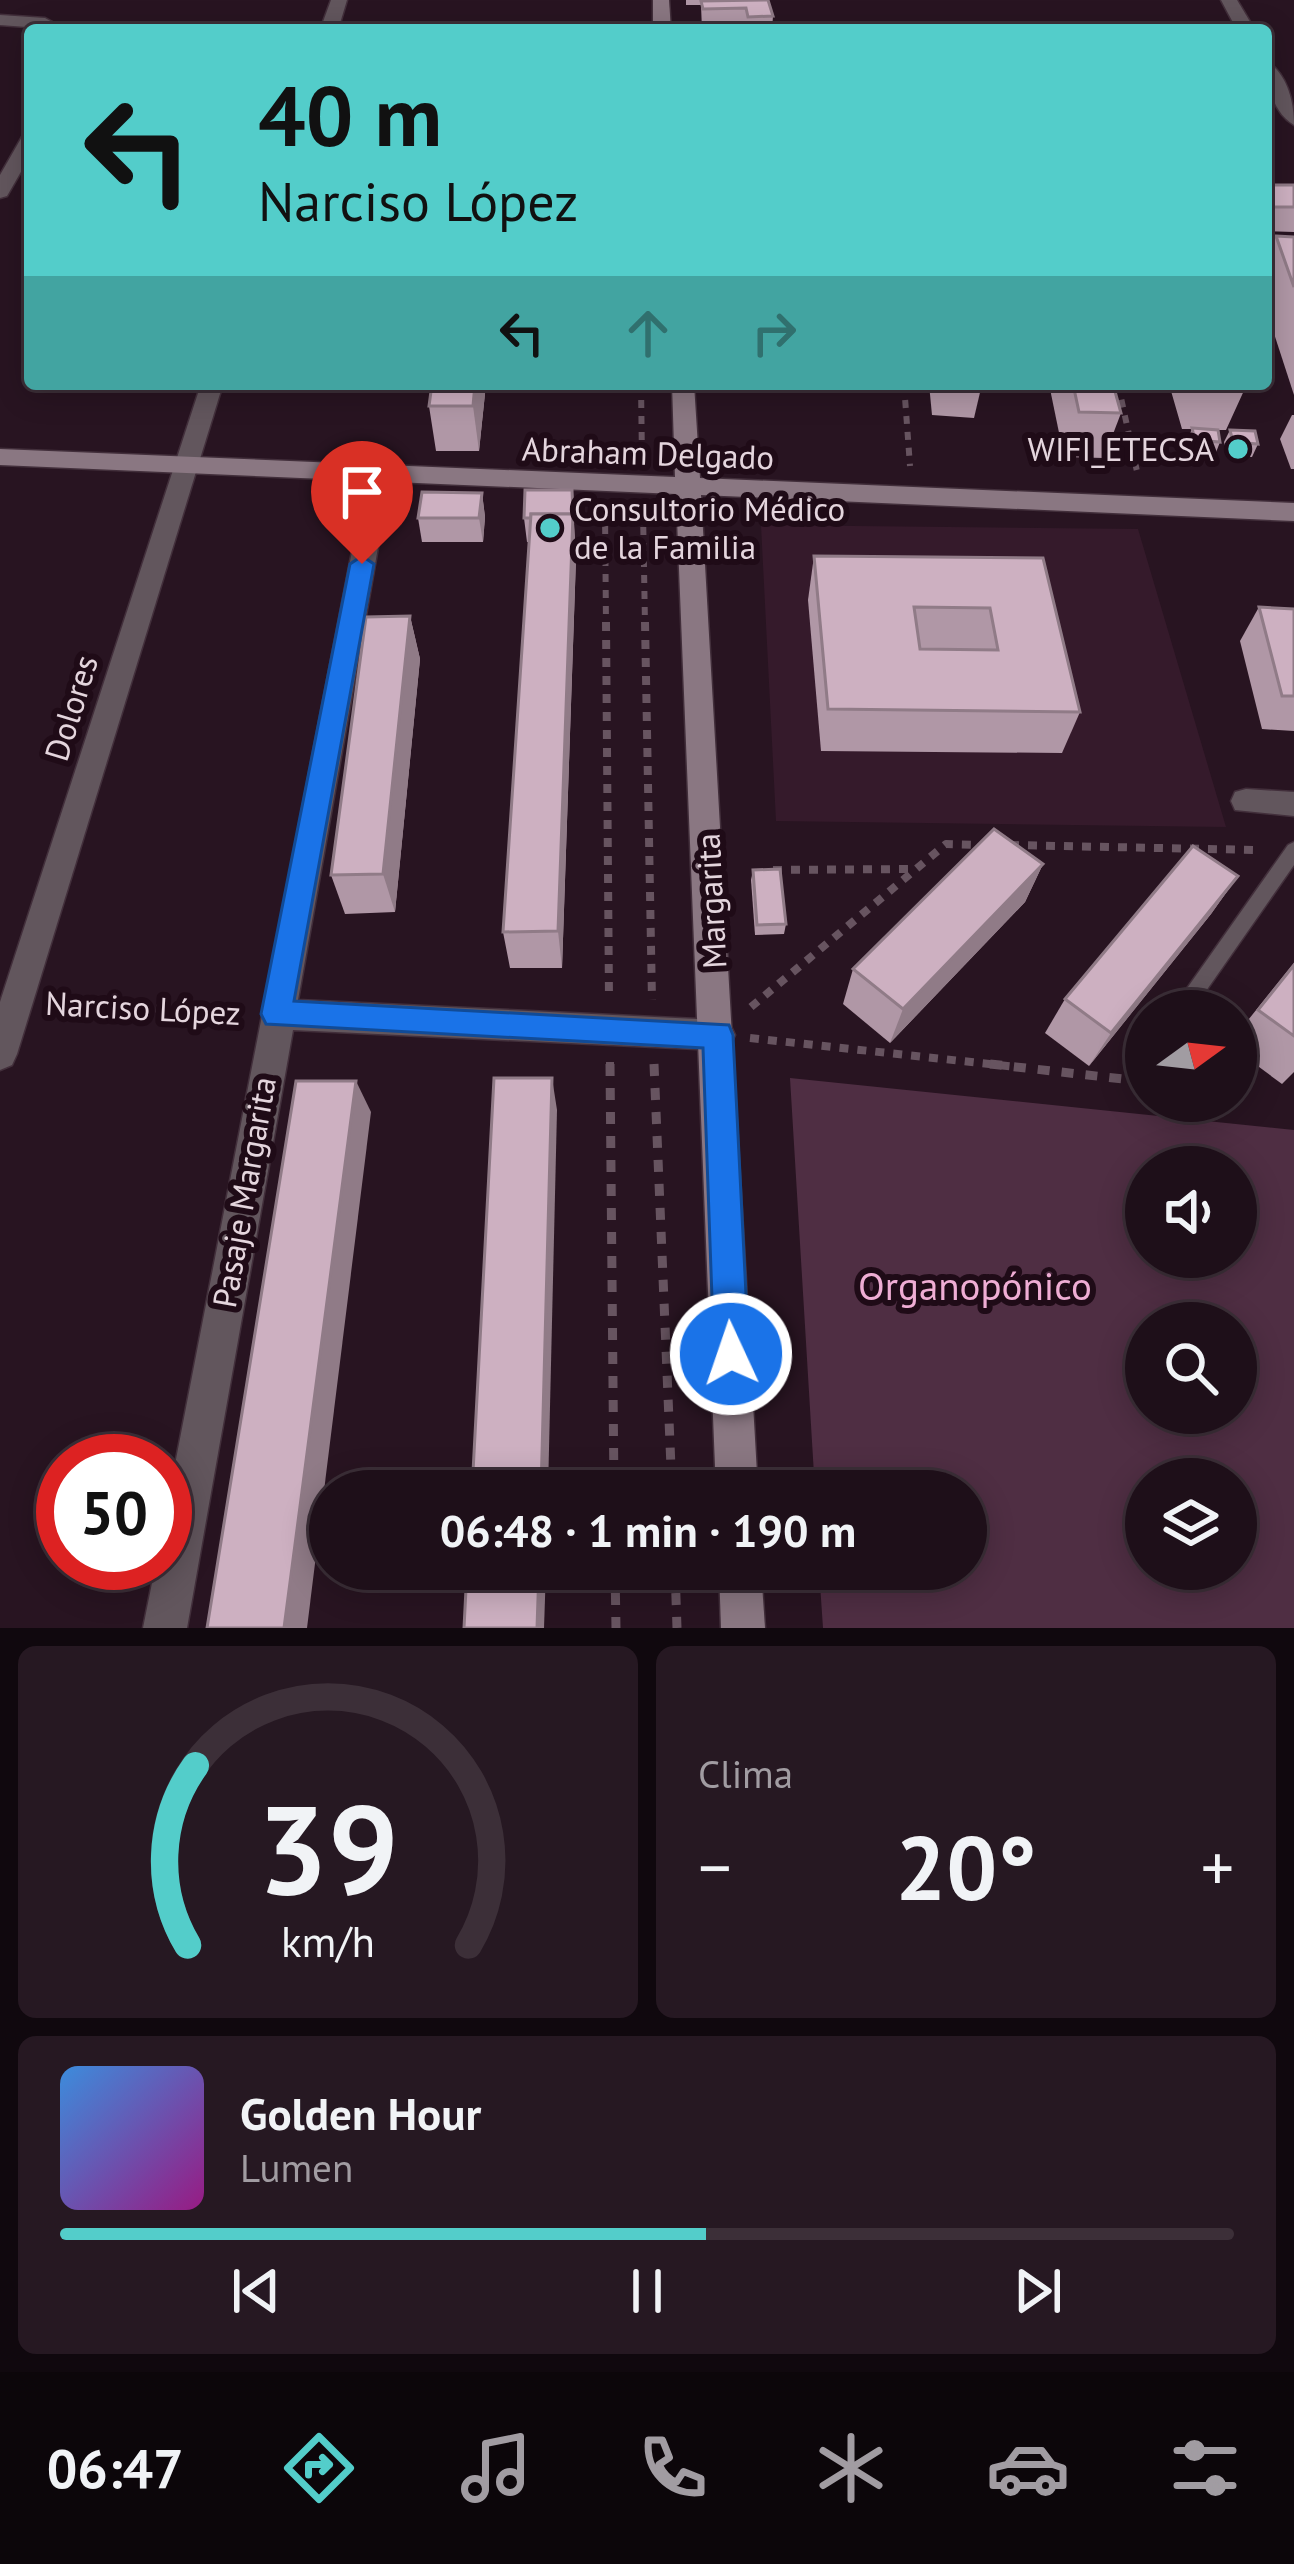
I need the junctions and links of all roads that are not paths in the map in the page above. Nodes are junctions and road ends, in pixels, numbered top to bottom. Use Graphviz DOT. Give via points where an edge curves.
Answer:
graph roads {
  1 [pos="0,20"];
  2 [pos="47,24"];
  3 [pos="1279,84"];
  4 [pos="1294,119"];
  5 [pos="24,150"];
  6 [pos="0,192"];
  7 [pos="210,390"];
  8 [pos="683,390"];
  9 [pos="0,457"];
  10 [pos="185,466"];
  11 [pos="379,474"];
  12 [pos="689,488"];
  13 [pos="1294,512"];
  14 [pos="1246,801"];
  15 [pos="1294,804"];
  16 [pos="1294,850"];
  17 [pos="1196,990"];
  18 [pos="9,1001"];
  19 [pos="276,1014"];
  20 [pos="718,1035"];
  21 [pos="0,1054"];
  22 [pos="736,1470"];
  23 [pos="741,1590"];
  24 [pos="165,1628"];
  25 [pos="742,1628"];
  1 -- 2 [label="street"];
  3 -- 4 [label="street"];
  5 -- 6 [label="street"];
  7 -- 10 [label="street, Dolores"];
  8 -- 12 [label="street, Margarita"];
  9 -- 10 [label="street, Abraham Delgado"];
  10 -- 11 [label="street, Abraham Delgado"];
  10 -- 18 [label="street, Dolores"];
  11 -- 12 [label="street, Abraham Delgado"];
  11 -- 19 [label="street, Pasaje Margarita"];
  12 -- 13 [label="street, Abraham Delgado"];
  12 -- 20 [label="street, Margarita"];
  14 -- 15 [label="street"];
  16 -- 17 [label="lane"];
  18 -- 21 [label="street, Dolores"];
  19 -- 20 [label="street, Narciso López"];
  19 -- 24 [label="street, Pasaje Margarita"];
  20 -- 22 [label="street, Margarita"];
  23 -- 25 [label="street"];
}
